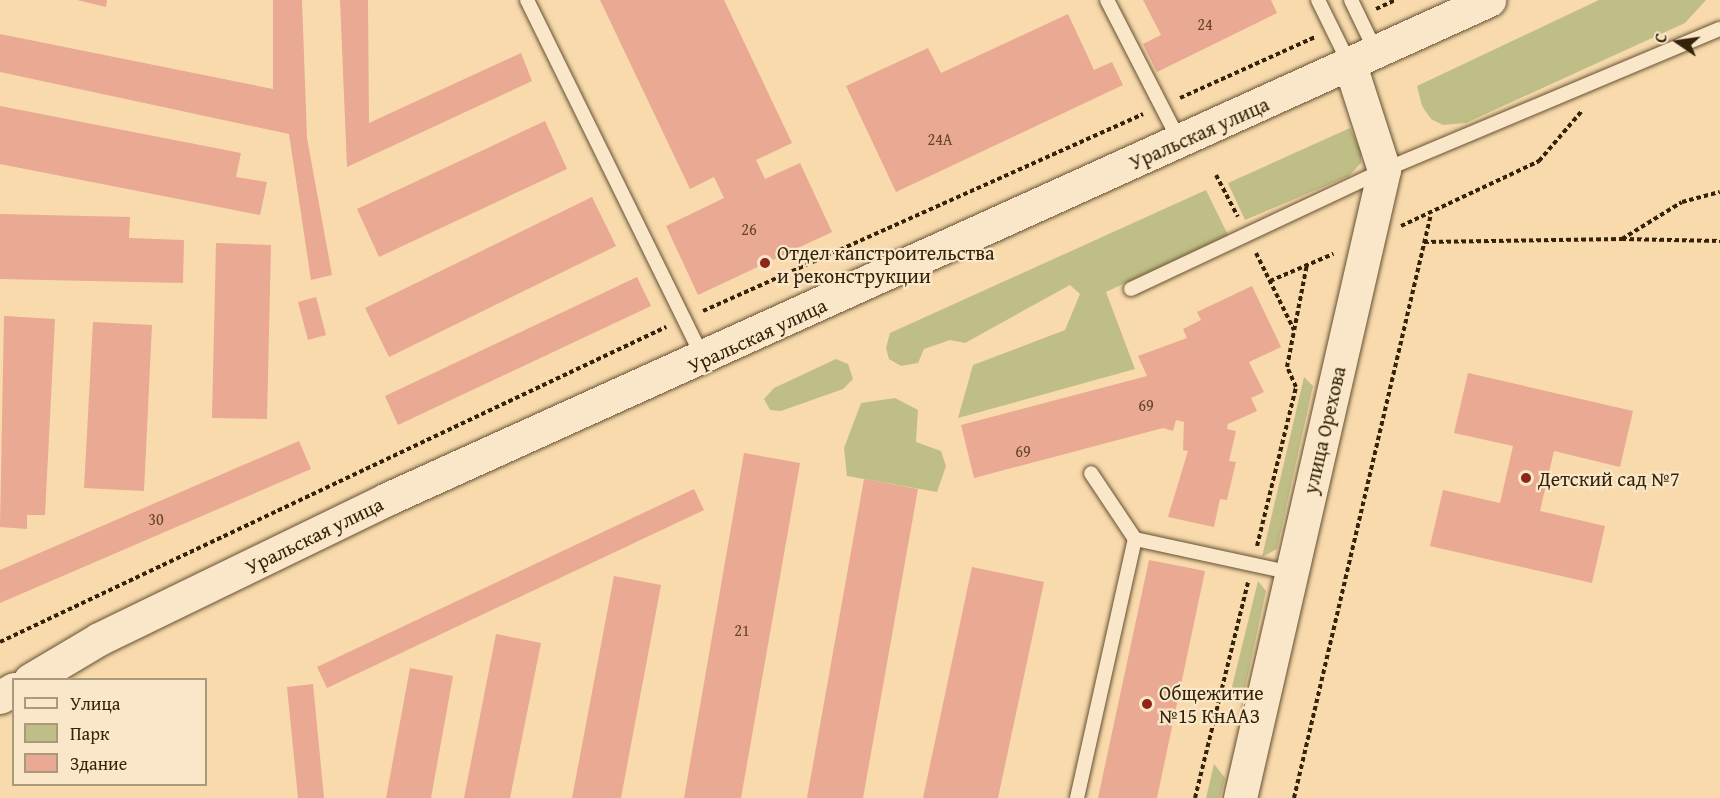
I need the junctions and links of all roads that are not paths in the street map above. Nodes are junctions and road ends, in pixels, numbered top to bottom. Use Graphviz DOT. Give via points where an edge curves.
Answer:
graph roads {
  1 [pos="527,0"];
  2 [pos="1107,0"];
  3 [pos="1318,0"];
  4 [pos="1351,0"];
  5 [pos="1489,0"];
  6 [pos="1720,29"];
  7 [pos="1363,59"];
  8 [pos="1180,142"];
  9 [pos="1384,170"];
  10 [pos="1131,289"];
  11 [pos="704,360"];
  12 [pos="1091,473"];
  13 [pos="1135,539"];
  14 [pos="1292,573"];
  15 [pos="33,678"];
  16 [pos="1077,798"];
  17 [pos="1240,798"];
  1 -- 11 [label="lane"];
  2 -- 8 [label="lane"];
  3 -- 7 [label="lane"];
  4 -- 7 [label="lane"];
  5 -- 7 [label="street, Уральская улица"];
  6 -- 9 [label="lane"];
  7 -- 8 [label="street, Уральская улица"];
  7 -- 9 [label="street"];
  8 -- 11 [label="street, Уральская улица"];
  9 -- 10 [label="lane"];
  9 -- 14 [label="street, улица Орехова"];
  11 -- 15 [label="street, Уральская улица" via="387,499 99,639"];
  12 -- 13 [label="lane"];
  13 -- 14 [label="lane"];
  13 -- 16 [label="lane"];
  14 -- 17 [label="street, улица Орехова"];
}
